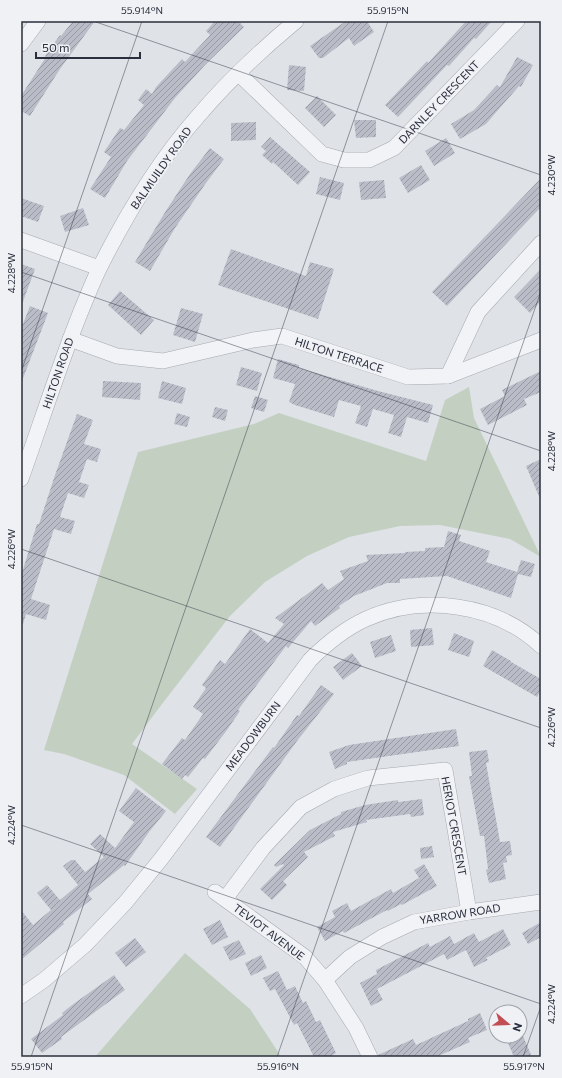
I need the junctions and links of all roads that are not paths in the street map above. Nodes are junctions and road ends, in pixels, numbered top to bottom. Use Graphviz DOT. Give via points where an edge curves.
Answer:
graph roads {
  1 [pos="38,21"];
  2 [pos="296,21"];
  3 [pos="517,21"];
  4 [pos="21,44"];
  5 [pos="238,73"];
  6 [pos="21,240"];
  7 [pos="541,243"];
  8 [pos="99,268"];
  9 [pos="70,339"];
  10 [pos="541,340"];
  11 [pos="448,376"];
  12 [pos="26,449"];
  13 [pos="21,479"];
  14 [pos="541,646"];
  15 [pos="220,895"];
  16 [pos="541,902"];
  17 [pos="469,912"];
  18 [pos="325,980"];
  19 [pos="21,996"];
  20 [pos="370,1057"];
  1 -- 4 [label="street"];
  2 -- 5 [label="street, BALMUILDY ROAD"];
  3 -- 5 [label="street, DARNLEY CRESCENT" via="394,148 369,160 344,160 322,154"];
  5 -- 8 [label="street, BALMUILDY ROAD" via="198,116 161,164 128,215"];
  6 -- 8 [label="street"];
  7 -- 11 [label="street" via="478,312"];
  8 -- 9 [label="street, HILTON ROAD"];
  9 -- 11 [label="street, HILTON TERRACE" via="117,356 162,362 253,340 282,336 408,377"];
  9 -- 12 [label="street, HILTON ROAD"];
  10 -- 11 [label="street, HILTON TERRACE"];
  12 -- 13 [label="street, HILTON ROAD"];
  14 -- 19 [label="street, MEADOWBURN" via="524,632 491,616 473,610 436,605 383,613 366,619 336,637 310,660 125,903 85,945"];
  15 -- 17 [label="street, HERIOT CRESCENT" via="301,808 334,789 368,778 445,770"];
  15 -- 18 [label="street, TEVIOT AVENUE" via="305,957"];
  16 -- 17 [label="street, YARROW ROAD"];
  17 -- 18 [label="street, YARROW ROAD" via="414,922 382,937 350,957"];
  18 -- 20 [label="street, TEVIOT AVENUE" via="356,1028"];
}
